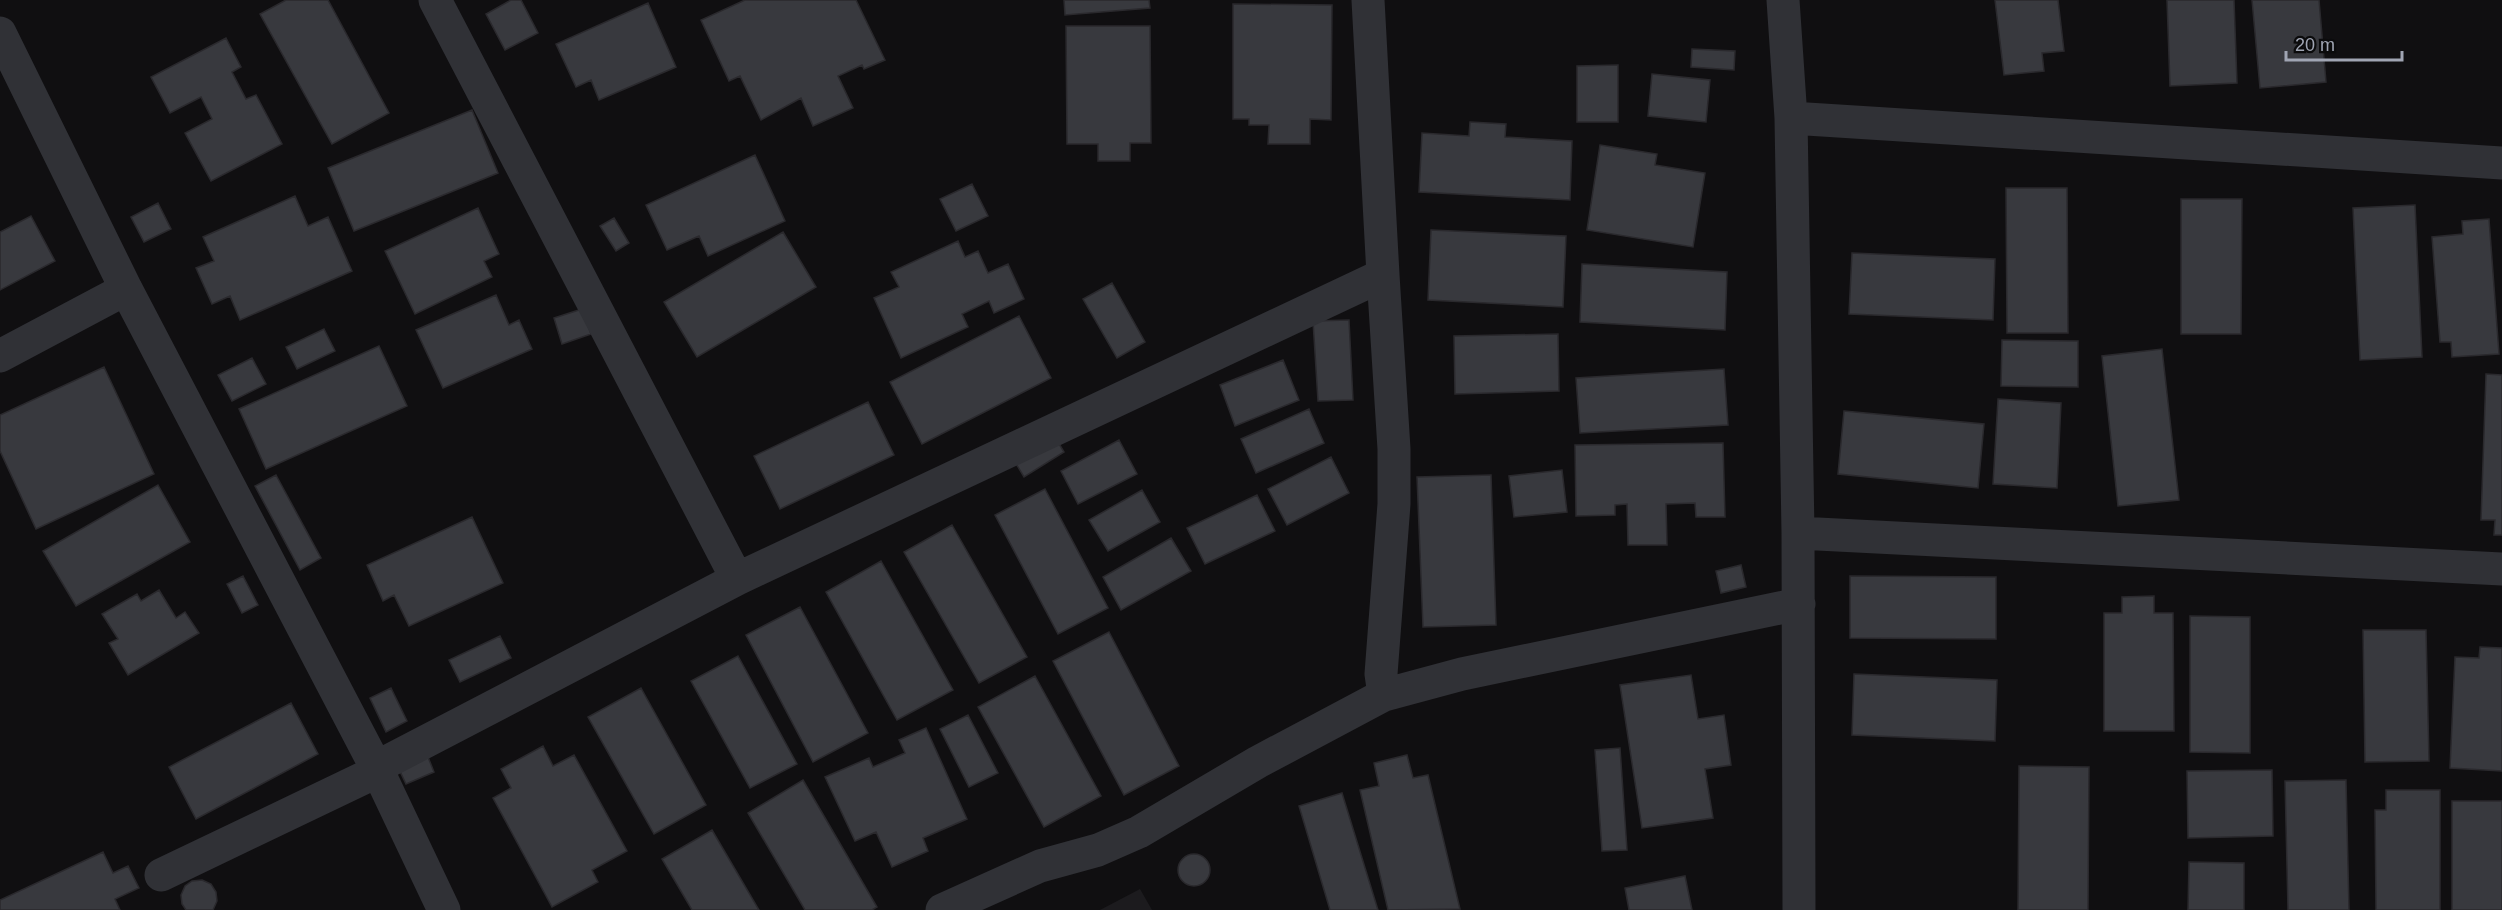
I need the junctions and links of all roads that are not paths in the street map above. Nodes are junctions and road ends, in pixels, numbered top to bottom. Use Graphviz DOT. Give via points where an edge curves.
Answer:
graph roads {
  1 [pos="435,0"];
  2 [pos="1368,0"];
  3 [pos="1783,0"];
  4 [pos="0,33"];
  5 [pos="1791,118"];
  6 [pos="2502,163"];
  7 [pos="1383,275"];
  8 [pos="126,289"];
  9 [pos="0,356"];
  10 [pos="1798,533"];
  11 [pos="2502,569"];
  12 [pos="737,579"];
  13 [pos="1799,604"];
  14 [pos="1384,695"];
  15 [pos="377,769"];
  16 [pos="161,875"];
  17 [pos="444,910"];
  18 [pos="942,910"];
  19 [pos="1799,910"];
  1 -- 12 [label="street"];
  2 -- 7 [label="street"];
  3 -- 5 [label="street"];
  4 -- 8 [label="street"];
  5 -- 6 [label="street"];
  5 -- 10 [label="street"];
  7 -- 12 [label="street"];
  7 -- 14 [label="street" via="1394,449 1394,504 1381,674"];
  8 -- 9 [label="street"];
  8 -- 15 [label="street"];
  10 -- 11 [label="street"];
  10 -- 13 [label="street"];
  12 -- 15 [label="street"];
  13 -- 14 [label="street" via="1461,674"];
  13 -- 19 [label="street"];
  14 -- 18 [label="street" via="1258,762 1139,832 1098,850 1040,866"];
  15 -- 16 [label="street"];
  15 -- 17 [label="street"];
}
